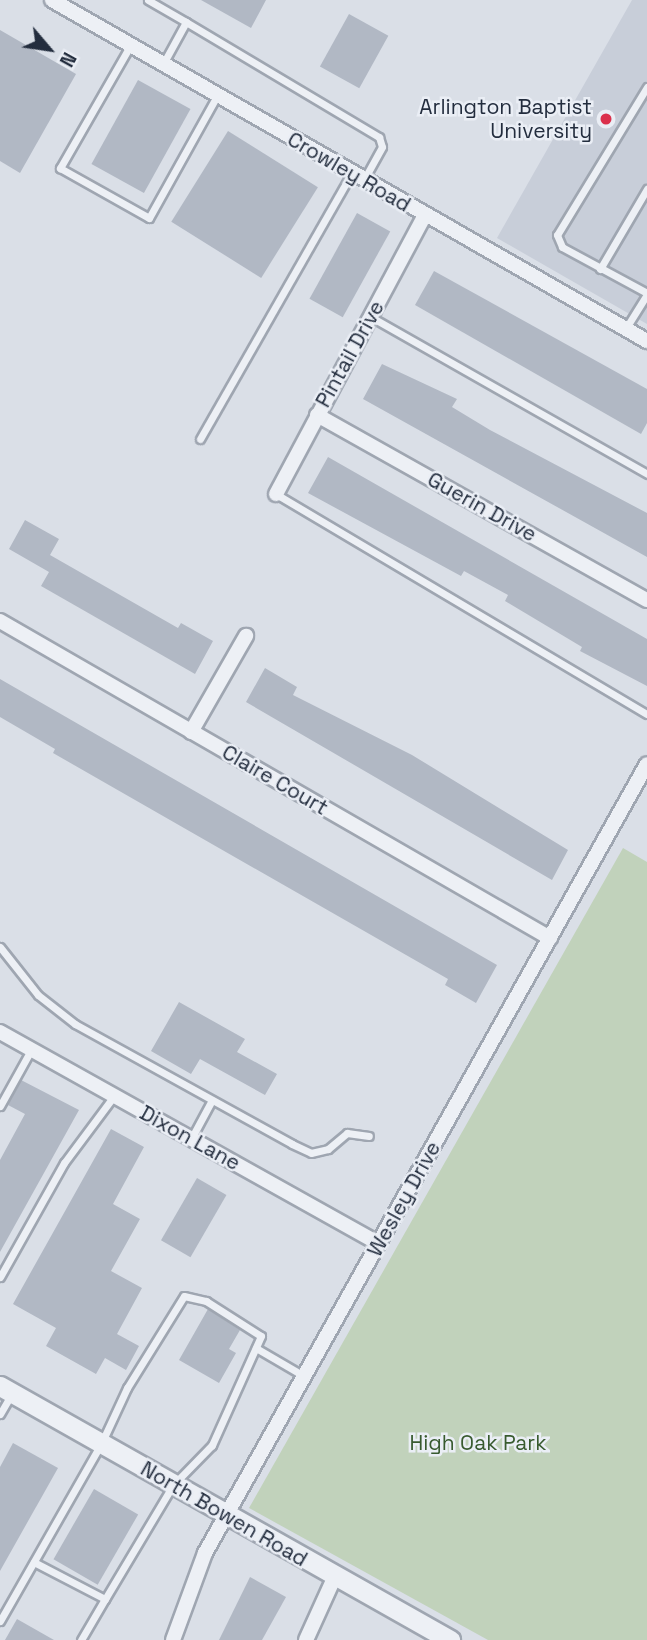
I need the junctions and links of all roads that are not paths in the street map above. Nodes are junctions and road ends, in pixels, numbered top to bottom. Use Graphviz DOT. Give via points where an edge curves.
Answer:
graph roads {
  1 [pos="52,0"];
  2 [pos="148,0"];
  3 [pos="186,22"];
  4 [pos="130,46"];
  5 [pos="163,65"];
  6 [pos="647,87"];
  7 [pos="217,96"];
  8 [pos="357,177"];
  9 [pos="647,189"];
  10 [pos="425,215"];
  11 [pos="600,269"];
  12 [pos="647,294"];
  13 [pos="370,316"];
  14 [pos="625,328"];
  15 [pos="647,341"];
  16 [pos="317,415"];
  17 [pos="200,439"];
  18 [pos="647,474"];
  19 [pos="276,494"];
  20 [pos="647,600"];
  21 [pos="0,621"];
  22 [pos="246,636"];
  23 [pos="647,714"];
  24 [pos="191,732"];
  25 [pos="647,764"];
  26 [pos="550,938"];
  27 [pos="0,947"];
  28 [pos="0,1032"];
  29 [pos="31,1050"];
  30 [pos="114,1096"];
  31 [pos="212,1100"];
  32 [pos="0,1106"];
  33 [pos="369,1136"];
  34 [pos="191,1139"];
  35 [pos="379,1244"];
  36 [pos="0,1277"];
  37 [pos="256,1348"];
  38 [pos="304,1376"];
  39 [pos="6,1389"];
  40 [pos="0,1414"];
  41 [pos="101,1444"];
  42 [pos="173,1485"];
  43 [pos="226,1516"];
  44 [pos="34,1562"];
  45 [pos="334,1576"];
  46 [pos="105,1599"];
  47 [pos="0,1621"];
  48 [pos="81,1640"];
  49 [pos="173,1640"];
  50 [pos="306,1640"];
  51 [pos="450,1640"];
  1 -- 4 [label="street, Crowley Road"];
  2 -- 3 [label="lane"];
  3 -- 5 [label="lane"];
  3 -- 8 [label="lane" via="379,137 382,147"];
  4 -- 5 [label="street, Crowley Road"];
  4 -- 7 [label="lane" via="60,167 149,218"];
  5 -- 7 [label="street, Crowley Road"];
  6 -- 11 [label="lane" via="557,235 562,247"];
  7 -- 8 [label="street, Crowley Road"];
  8 -- 10 [label="street, Crowley Road"];
  8 -- 17 [label="lane"];
  9 -- 11 [label="lane"];
  10 -- 13 [label="street, Pintail Drive"];
  10 -- 14 [label="street, Crowley Road"];
  11 -- 12 [label="lane"];
  12 -- 14 [label="lane"];
  13 -- 16 [label="street, Pintail Drive"];
  13 -- 18 [label="lane"];
  14 -- 15 [label="street, Crowley Road"];
  16 -- 19 [label="street, Pintail Drive"];
  16 -- 20 [label="street, Guerin Drive"];
  19 -- 23 [label="lane" via="281,502"];
  21 -- 24 [label="street, Claire Court"];
  22 -- 24 [label="street"];
  24 -- 26 [label="street, Claire Court"];
  25 -- 26 [label="street, Wesley Drive"];
  26 -- 35 [label="street, Wesley Drive"];
  27 -- 31 [label="lane" via="38,995 75,1024"];
  28 -- 29 [label="street, Dixon Lane"];
  29 -- 30 [label="street, Dixon Lane"];
  29 -- 32 [label="lane"];
  30 -- 34 [label="street, Dixon Lane"];
  30 -- 36 [label="lane" via="83,1133"];
  31 -- 33 [label="lane" via="311,1153 328,1149 347,1133"];
  31 -- 34 [label="lane"];
  34 -- 35 [label="street, Dixon Lane"];
  35 -- 38 [label="street, Wesley Drive"];
  37 -- 38 [label="lane"];
  37 -- 41 [label="lane" via="261,1336 206,1301 184,1296 127,1388"];
  37 -- 42 [label="lane" via="212,1445"];
  38 -- 43 [label="street, Wesley Drive"];
  39 -- 40 [label="lane"];
  39 -- 41 [label="street, North Bowen Road"];
  41 -- 42 [label="street, North Bowen Road"];
  41 -- 44 [label="lane"];
  42 -- 43 [label="street, North Bowen Road"];
  42 -- 46 [label="lane"];
  43 -- 45 [label="street, North Bowen Road"];
  43 -- 49 [label="street, Wesley Drive" via="205,1553"];
  44 -- 46 [label="lane"];
  44 -- 47 [label="lane"];
  45 -- 50 [label="street"];
  45 -- 51 [label="street, North Bowen Road"];
  46 -- 48 [label="lane"];
}
